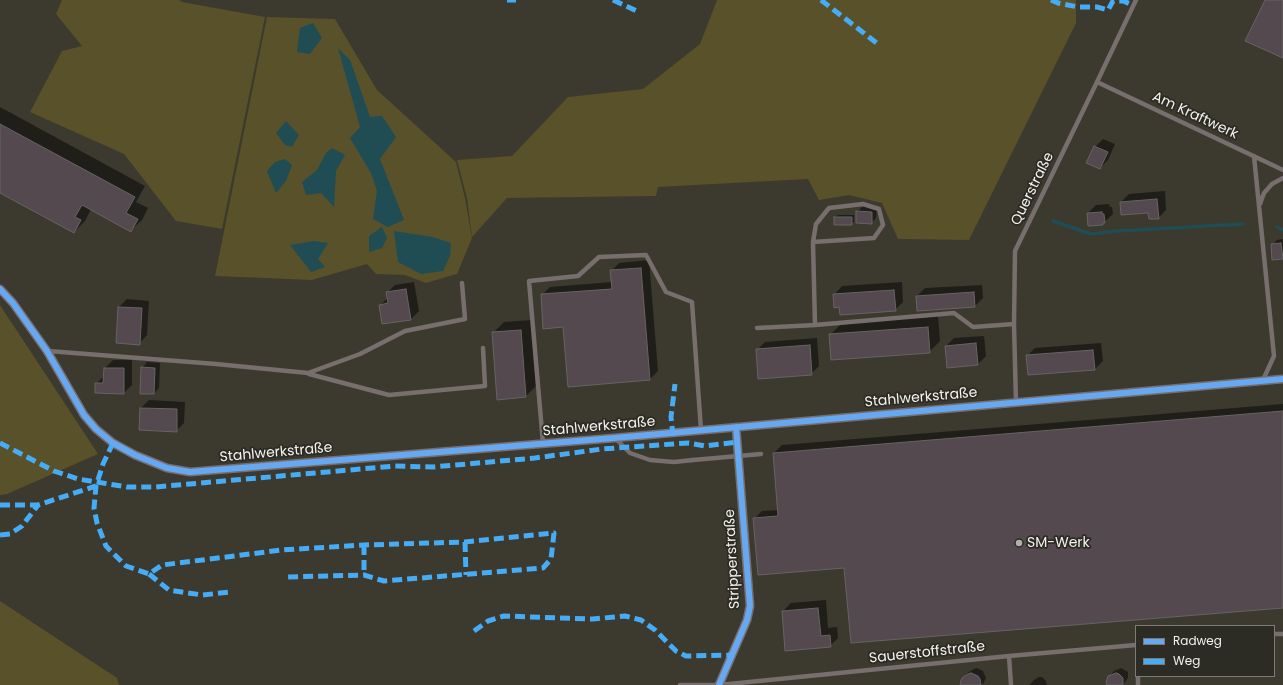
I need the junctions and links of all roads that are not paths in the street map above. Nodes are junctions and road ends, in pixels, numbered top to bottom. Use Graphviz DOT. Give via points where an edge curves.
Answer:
graph roads {
  1 [pos="1136,0"];
  2 [pos="1097,82"];
  3 [pos="1254,156"];
  4 [pos="1283,169"];
  5 [pos="1283,178"];
  6 [pos="1259,206"];
  7 [pos="813,242"];
  8 [pos="462,283"];
  9 [pos="0,289"];
  10 [pos="1014,324"];
  11 [pos="815,325"];
  12 [pos="757,328"];
  13 [pos="483,348"];
  14 [pos="47,351"];
  15 [pos="308,373"];
  16 [pos="1283,379"];
  17 [pos="1262,380"];
  18 [pos="1016,403"];
  19 [pos="736,427"];
  20 [pos="701,430"];
  21 [pos="614,438"];
  22 [pos="543,443"];
  23 [pos="761,454"];
  24 [pos="1135,646"];
  25 [pos="1009,656"];
  26 [pos="680,685"];
  27 [pos="719,685"];
  28 [pos="1011,685"];
  1 -- 2 [label="lane, Querstraße"];
  2 -- 3 [label="lane, Am Kraftwerk"];
  2 -- 10 [label="lane, Querstraße" via="1015,252"];
  3 -- 4 [label="lane, Am Kraftwerk"];
  3 -- 6 [label="lane"];
  5 -- 6 [label="lane" via="1272,184 1264,193"];
  6 -- 17 [label="lane" via="1274,356"];
  7 -- 7 [label="lane" via="816,224 828,208 863,204 879,209 882,225 874,238"];
  7 -- 11 [label="lane"];
  8 -- 15 [label="lane" via="465,319 405,331 360,354"];
  9 -- 14 [label="street, Stahlwerkstraße"];
  10 -- 11 [label="lane" via="973,327 954,314"];
  10 -- 18 [label="lane, Querstraße"];
  11 -- 12 [label="lane"];
  13 -- 15 [label="lane" via="485,386 389,395"];
  14 -- 15 [label="lane"];
  14 -- 22 [label="street, Stahlwerkstraße" via="81,410 96,429 113,443 167,468 190,472"];
  16 -- 17 [label="street, Stahlwerkstraße"];
  17 -- 18 [label="street, Stahlwerkstraße"];
  18 -- 19 [label="street, Stahlwerkstraße"];
  19 -- 20 [label="street, Stahlwerkstraße"];
  19 -- 27 [label="street, Stripperstraße" via="750,606 747,620"];
  20 -- 21 [label="street, Stahlwerkstraße"];
  20 -- 22 [label="lane" via="692,302 666,292 646,255 599,257 578,276 529,280"];
  21 -- 22 [label="street, Stahlwerkstraße"];
  21 -- 23 [label="lane, bridge" via="630,453 650,460 674,462"];
  24 -- 25 [label="lane, Sauerstoffstraße"];
  25 -- 27 [label="lane, Sauerstoffstraße"];
  25 -- 28 [label="lane"];
  26 -- 27 [label="lane, Sauerstoffstraße"];
}
